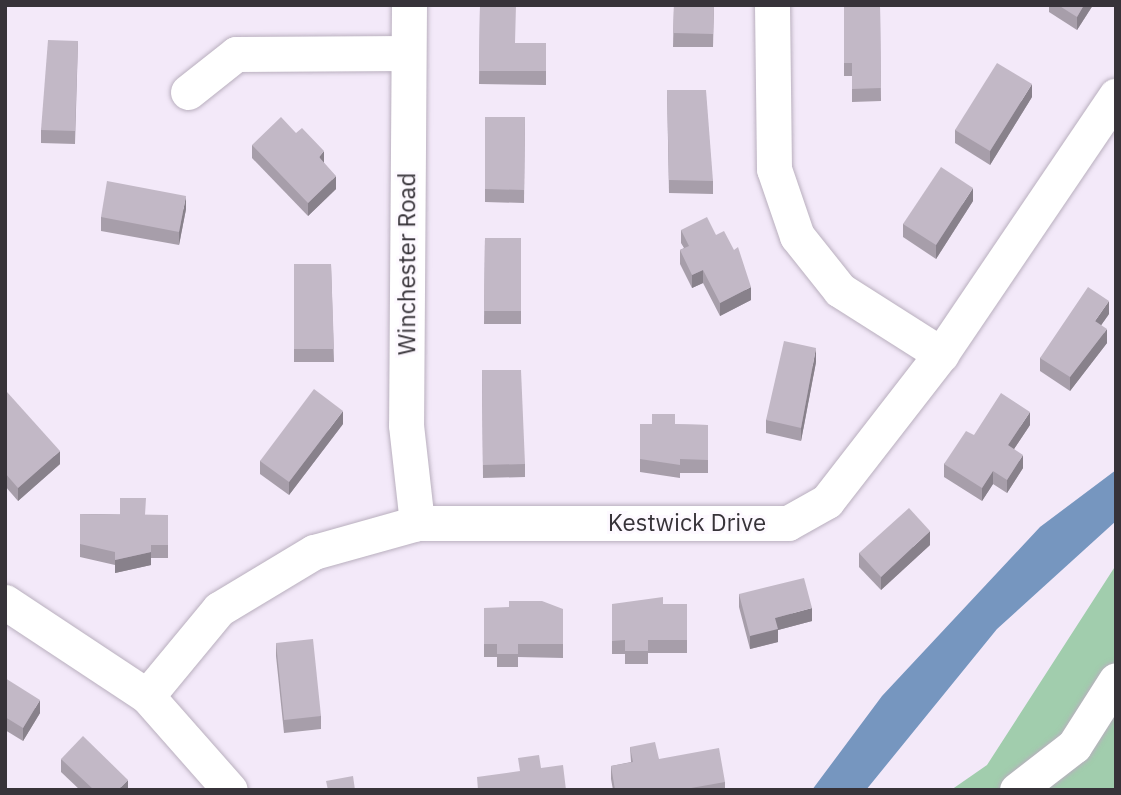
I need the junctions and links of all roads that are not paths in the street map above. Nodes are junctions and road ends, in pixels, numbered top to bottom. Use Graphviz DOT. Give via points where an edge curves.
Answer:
graph roads {
  1 [pos="409,5"];
  2 [pos="772,5"];
  3 [pos="407,53"];
  4 [pos="188,92"];
  5 [pos="1116,96"];
  6 [pos="941,354"];
  7 [pos="417,523"];
  8 [pos="5,602"];
  9 [pos="1116,680"];
  10 [pos="147,696"];
  11 [pos="230,790"];
  12 [pos="1017,790"];
  1 -- 3 [label="street, Winchester Road"];
  2 -- 6 [label="street" via="774,169 797,236 841,290"];
  3 -- 4 [label="street" via="236,54"];
  3 -- 7 [label="street, Winchester Road" via="407,425"];
  5 -- 6 [label="street, Kestwick Drive"];
  6 -- 7 [label="street, Kestwick Drive" via="827,501 788,523"];
  7 -- 10 [label="street, Kestwick Drive" via="314,551 262,579 219,609"];
  8 -- 10 [label="street"];
  9 -- 12 [label="street" via="1074,746"];
  10 -- 11 [label="street"];
}
